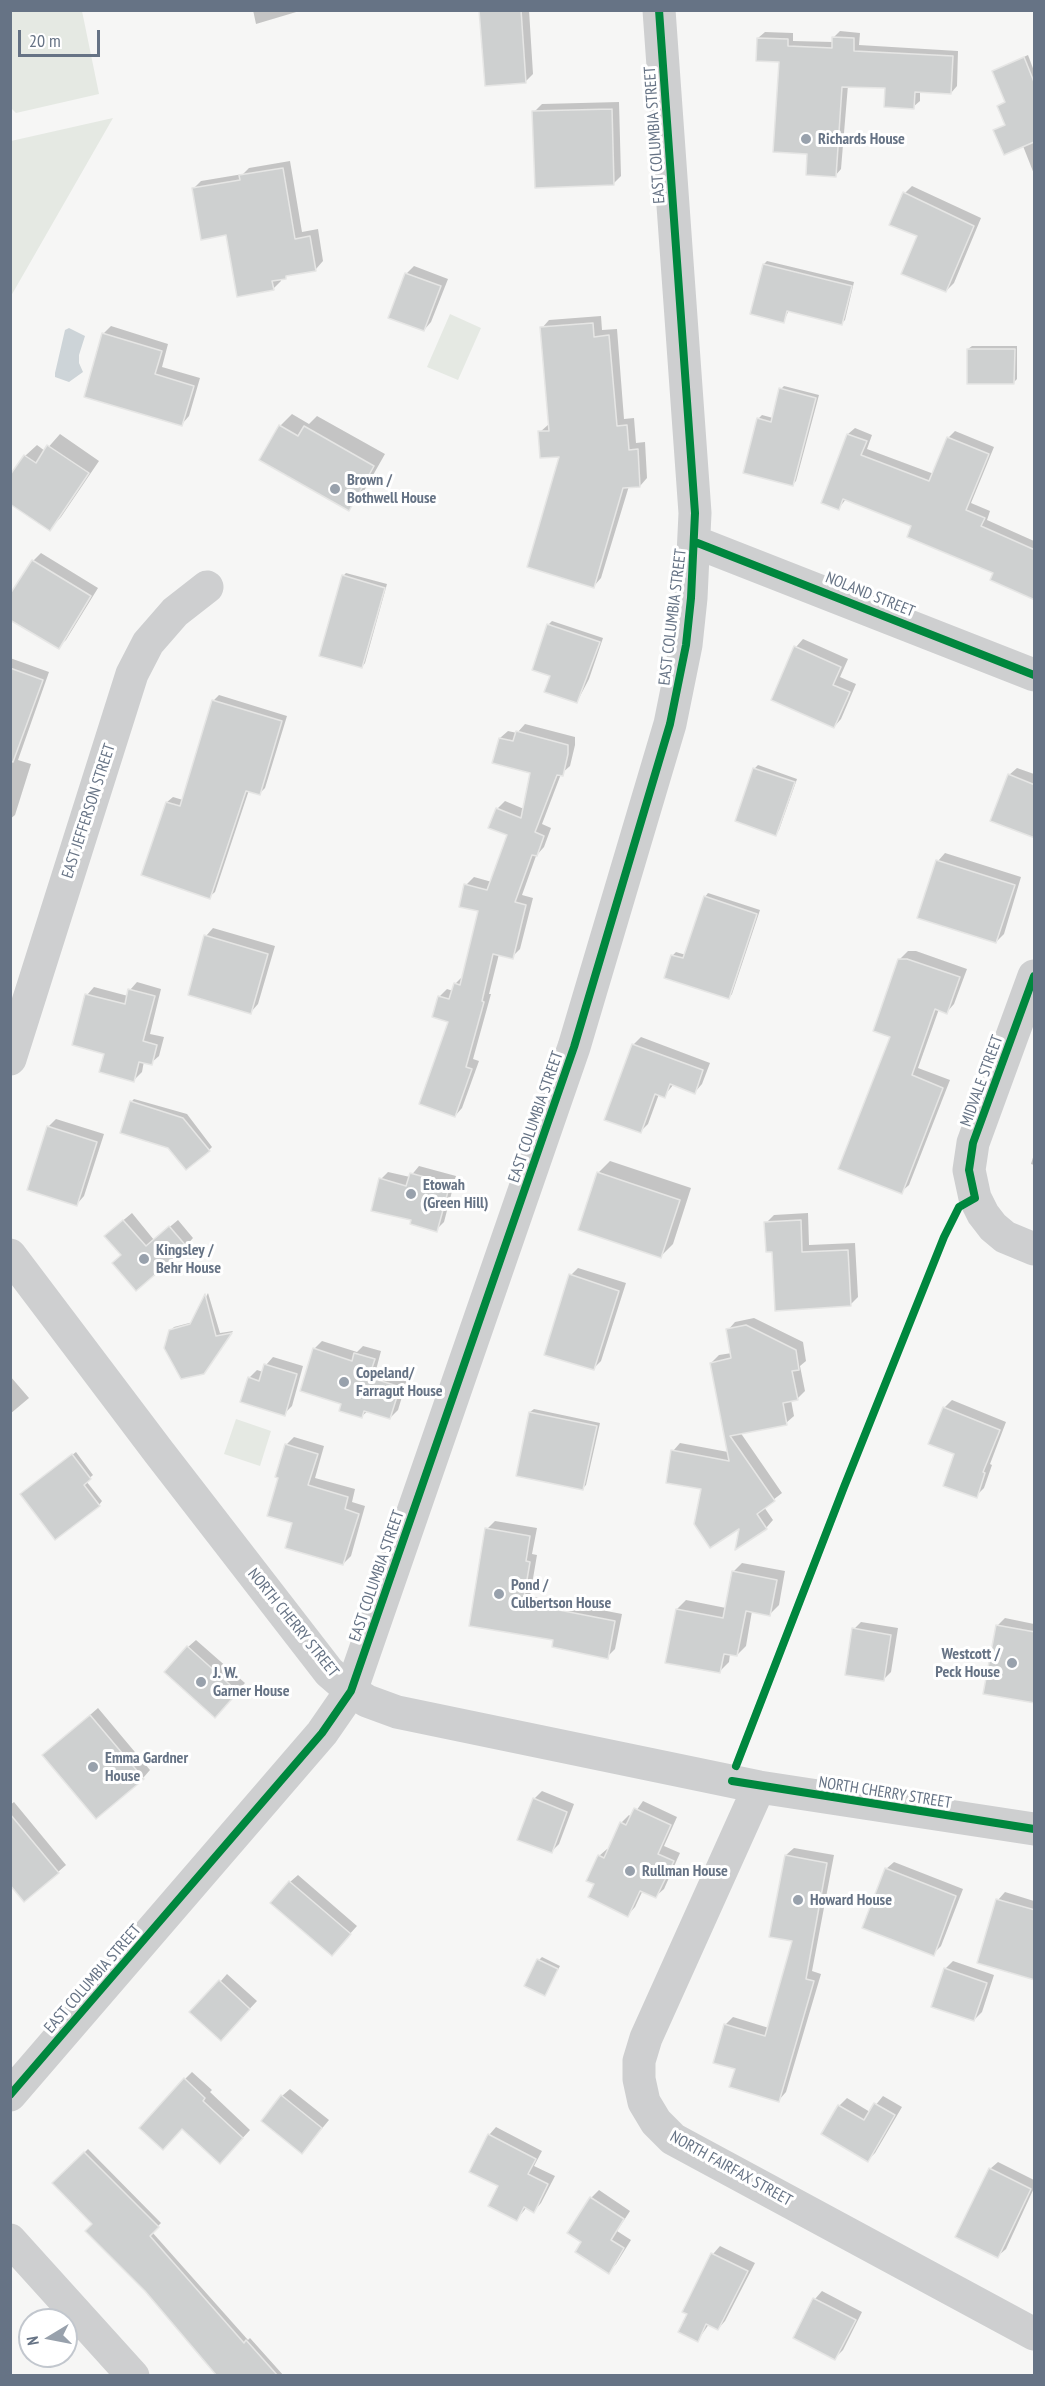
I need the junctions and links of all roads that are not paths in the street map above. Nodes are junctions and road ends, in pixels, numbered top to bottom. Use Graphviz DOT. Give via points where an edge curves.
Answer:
graph roads {
  1 [pos="659,10"];
  2 [pos="695,542"];
  3 [pos="207,587"];
  4 [pos="1035,675"];
  5 [pos="1035,976"];
  6 [pos="10,1059"];
  7 [pos="1035,1249"];
  8 [pos="10,1255"];
  9 [pos="351,1692"];
  10 [pos="759,1787"];
  11 [pos="1035,1829"];
  12 [pos="10,2096"];
  13 [pos="10,2240"];
  14 [pos="1035,2334"];
  15 [pos="133,2376"];
  1 -- 2 [label="street, EAST COLUMBIA STREET"];
  2 -- 4 [label="street, NOLAND STREET"];
  2 -- 9 [label="street, EAST COLUMBIA STREET" via="679,685 607,939 570,1058"];
  3 -- 6 [label="street, EAST JEFFERSON STREET" via="175,612 148,643 132,674"];
  5 -- 7 [label="street, MIDVALE STREET" via="973,1143 969,1170 975,1198 993,1227 1005,1238"];
  8 -- 9 [label="street, NORTH CHERRY STREET" via="329,1672"];
  9 -- 10 [label="street, NORTH CHERRY STREET" via="398,1712"];
  9 -- 12 [label="street, EAST COLUMBIA STREET" via="322,1733"];
  10 -- 11 [label="street, NORTH CHERRY STREET"];
  10 -- 14 [label="street, NORTH FAIRFAX STREET" via="646,2038 639,2061 645,2102 656,2122 673,2139"];
  13 -- 15 [label="street"];
}
